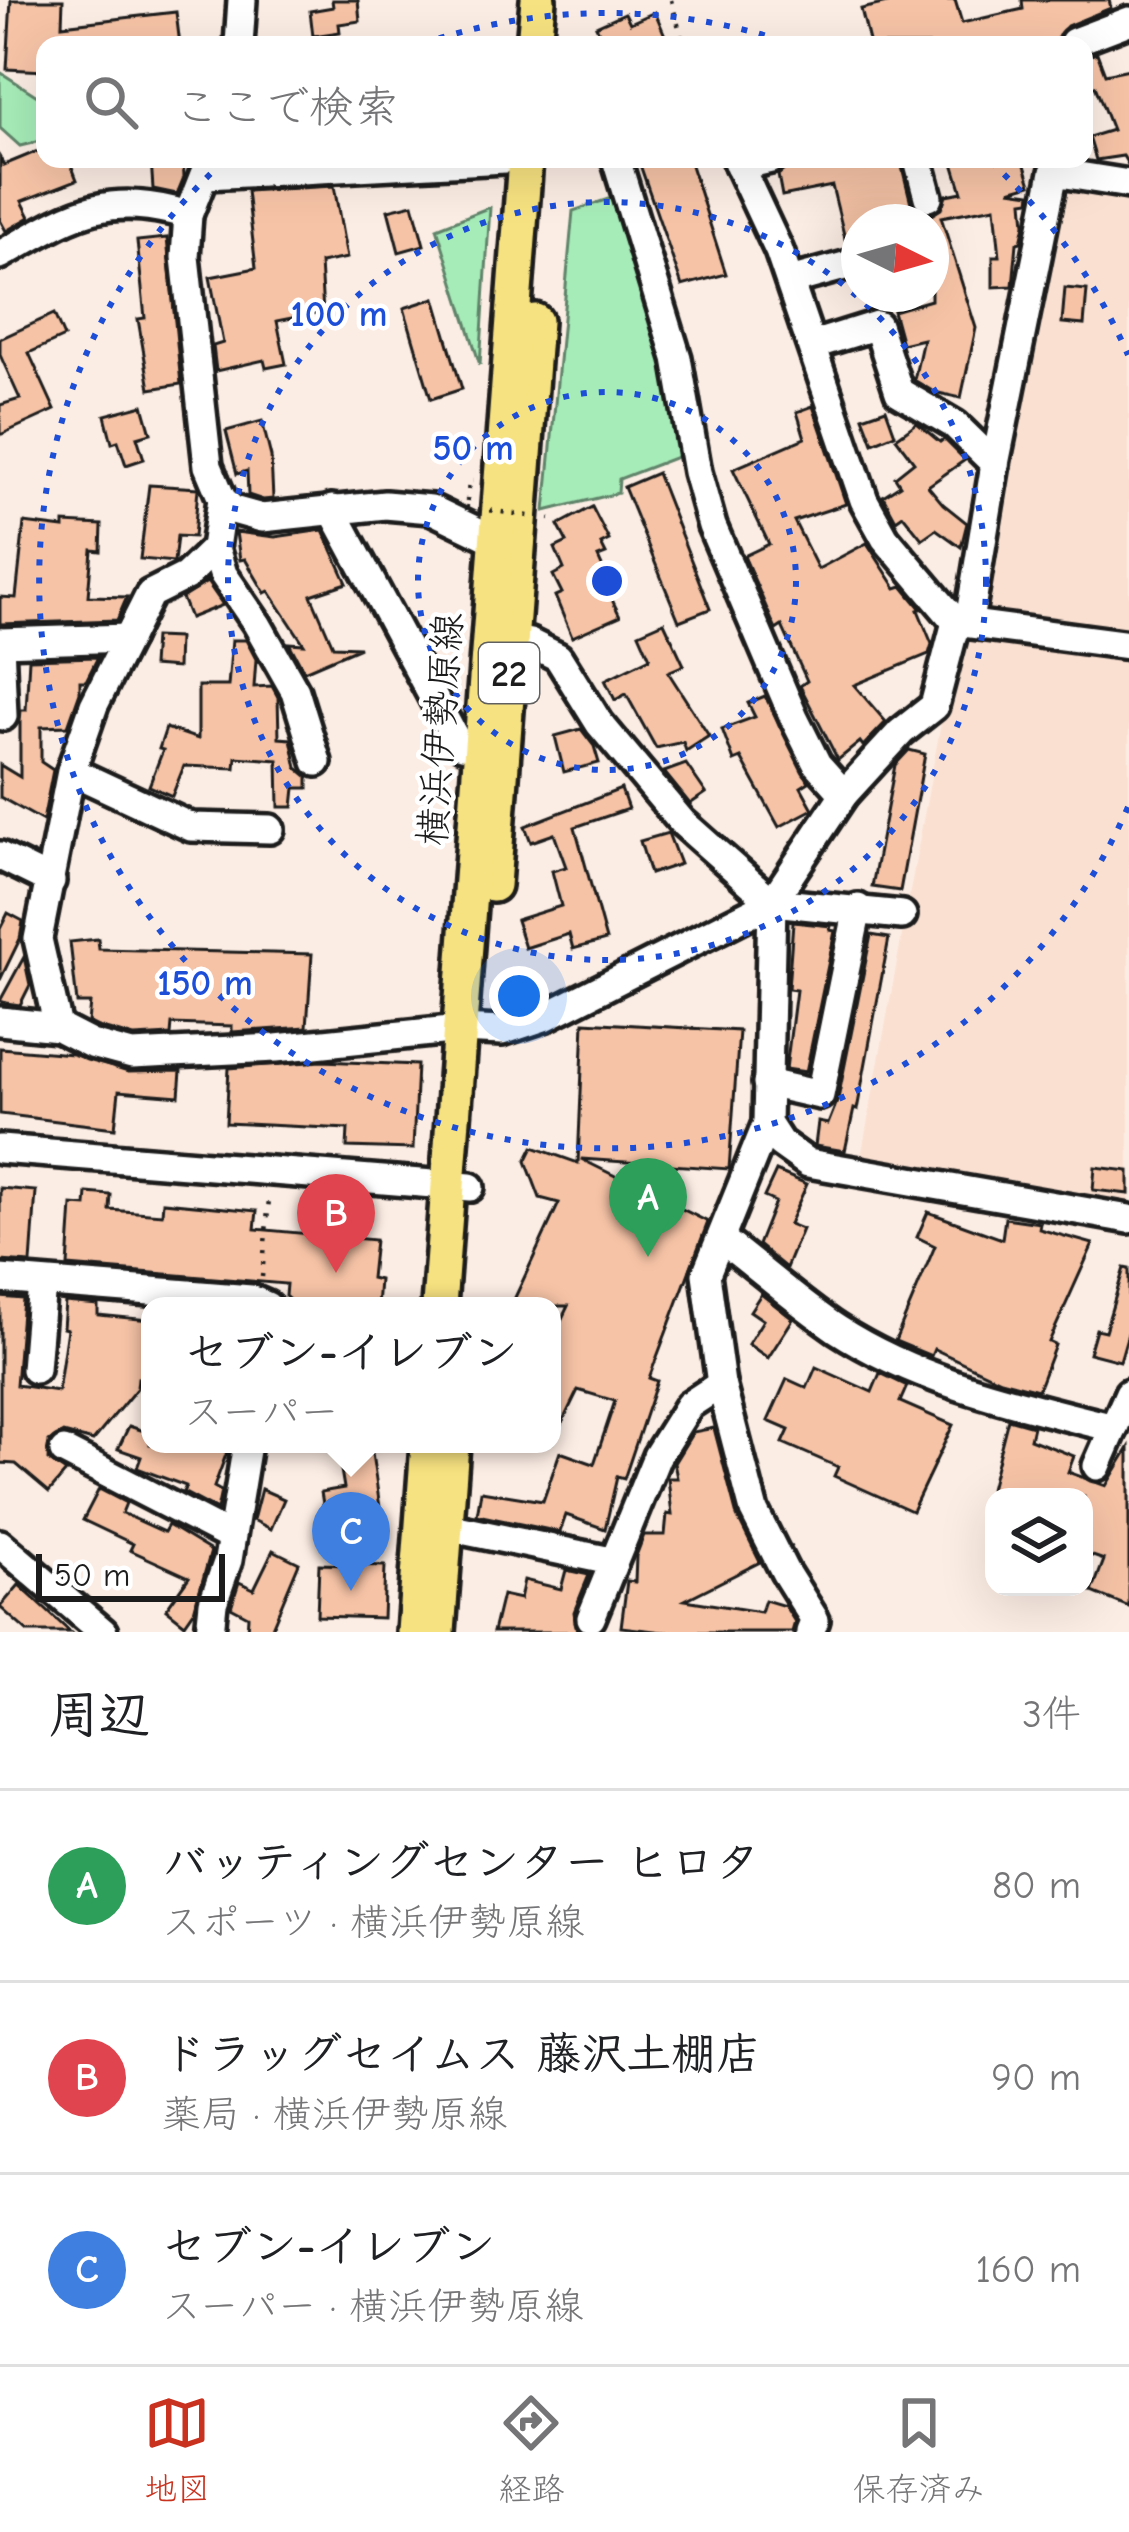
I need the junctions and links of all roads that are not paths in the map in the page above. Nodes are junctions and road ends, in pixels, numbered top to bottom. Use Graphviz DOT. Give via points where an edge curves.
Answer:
graph roads {
  1 [pos="242,0"];
  2 [pos="538,0"];
  3 [pos="559,0"];
  4 [pos="1129,21"];
  5 [pos="240,36"];
  6 [pos="535,36"];
  7 [pos="557,36"];
  8 [pos="1090,36"];
  9 [pos="208,168"];
  10 [pos="524,168"];
  11 [pos="546,168"];
  12 [pos="619,168"];
  13 [pos="740,168"];
  14 [pos="920,168"];
  15 [pos="1052,168"];
  16 [pos="1065,168"];
  17 [pos="1129,184"];
  18 [pos="928,197"];
  19 [pos="188,215"];
  20 [pos="0,255"];
  21 [pos="841,267"];
  22 [pos="790,281"];
  23 [pos="813,344"];
  24 [pos="994,464"];
  25 [pos="222,499"];
  26 [pos="332,509"];
  27 [pos="495,540"];
  28 [pos="215,548"];
  29 [pos="517,574"];
  30 [pos="963,622"];
  31 [pos="500,637"];
  32 [pos="128,638"];
  33 [pos="0,642"];
  34 [pos="1129,645"];
  35 [pos="4,716"];
  36 [pos="492,749"];
  37 [pos="317,762"];
  38 [pos="71,770"];
  39 [pos="844,794"];
  40 [pos="270,829"];
  41 [pos="0,856"];
  42 [pos="51,881"];
  43 [pos="772,902"];
  44 [pos="858,908"];
  45 [pos="902,915"];
  46 [pos="0,1021"];
  47 [pos="58,1027"];
  48 [pos="471,1029"];
  49 [pos="767,1083"];
  50 [pos="766,1124"];
  51 [pos="0,1149"];
  52 [pos="460,1186"];
  53 [pos="1129,1219"];
  54 [pos="721,1239"];
  55 [pos="0,1279"];
  56 [pos="42,1283"];
  57 [pos="189,1297"];
  58 [pos="441,1297"];
  59 [pos="462,1297"];
  60 [pos="35,1369"];
  61 [pos="721,1384"];
  62 [pos="1129,1393"];
  63 [pos="1114,1428"];
  64 [pos="64,1451"];
  65 [pos="246,1453"];
  66 [pos="427,1453"];
  67 [pos="451,1453"];
  68 [pos="1097,1466"];
  69 [pos="447,1527"];
  70 [pos="230,1536"];
  71 [pos="0,1544"];
  72 [pos="611,1561"];
  73 [pos="591,1618"];
  74 [pos="813,1626"];
  75 [pos="103,1632"];
  76 [pos="210,1632"];
  77 [pos="414,1632"];
  78 [pos="438,1632"];
  1 -- 5 [label="street"];
  2 -- 6 [label="main road"];
  3 -- 7 [label="main road"];
  4 -- 8 [label="street"];
  9 -- 19 [label="street"];
  10 -- 27 [label="main road, 横浜伊勢原線 / 22"];
  11 -- 29 [label="main road, 横浜伊勢原線 / 22"];
  12 -- 39 [label="street" via="676,358 712,526 802,734"];
  13 -- 22 [label="street"];
  14 -- 18 [label="street"];
  15 -- 24 [label="street"];
  16 -- 17 [label="street"];
  19 -- 20 [label="street" via="138,203 82,211"];
  19 -- 25 [label="street" via="184,257 208,466"];
  21 -- 22 [label="street"];
  22 -- 23 [label="street"];
  23 -- 24 [label="street" via="877,325 899,392 955,424"];
  23 -- 30 [label="street" via="864,500 885,538"];
  24 -- 30 [label="street"];
  25 -- 26 [label="street" via="262,518"];
  25 -- 28 [label="street"];
  26 -- 27 [label="street" via="431,508"];
  26 -- 36 [label="street" via="455,737 462,746"];
  27 -- 29 [label="street"];
  27 -- 31 [label="main road, 横浜伊勢原線 / 22"];
  28 -- 32 [label="street" via="186,576 150,594"];
  28 -- 37 [label="street" via="295,691"];
  29 -- 31 [label="main road, 横浜伊勢原線 / 22"];
  30 -- 34 [label="street"];
  30 -- 39 [label="street" via="934,706"];
  31 -- 36 [label="main road, 横浜伊勢原線 / 22"];
  31 -- 43 [label="street" via="558,657 599,723 682,822"];
  32 -- 33 [label="street"];
  32 -- 38 [label="street"];
  33 -- 35 [label="street"];
  36 -- 48 [label="main road, 横浜伊勢原線 / 22"];
  38 -- 40 [label="street" via="191,827"];
  38 -- 42 [label="street"];
  39 -- 43 [label="street"];
  41 -- 42 [label="street"];
  42 -- 47 [label="street" via="38,939"];
  43 -- 44 [label="street"];
  43 -- 48 [label="street" via="547,1016 502,1031"];
  43 -- 49 [label="street"];
  44 -- 45 [label="street"];
  44 -- 49 [label="street" via="820,1095"];
  46 -- 47 [label="street"];
  47 -- 48 [label="street" via="132,1055"];
  48 -- 52 [label="main road, 横浜伊勢原線 / 22"];
  49 -- 50 [label="street"];
  50 -- 53 [label="street" via="808,1163"];
  50 -- 54 [label="street"];
  51 -- 52 [label="street"];
  52 -- 58 [label="main road, 横浜伊勢原線 / 22"];
  52 -- 59 [label="main road, 横浜伊勢原線 / 22"];
  54 -- 61 [label="street" via="706,1274"];
  54 -- 63 [label="street" via="839,1330 915,1369"];
  55 -- 56 [label="street"];
  56 -- 57 [label="street"];
  56 -- 60 [label="street"];
  61 -- 72 [label="street" via="689,1405 657,1456"];
  61 -- 74 [label="street" via="754,1511"];
  62 -- 63 [label="street"];
  63 -- 68 [label="street"];
  64 -- 70 [label="street"];
  65 -- 70 [label="street"];
  66 -- 77 [label="main road"];
  67 -- 69 [label="main road"];
  69 -- 72 [label="street"];
  69 -- 78 [label="main road"];
  70 -- 76 [label="street"];
  71 -- 75 [label="street"];
  72 -- 73 [label="street"];
}
